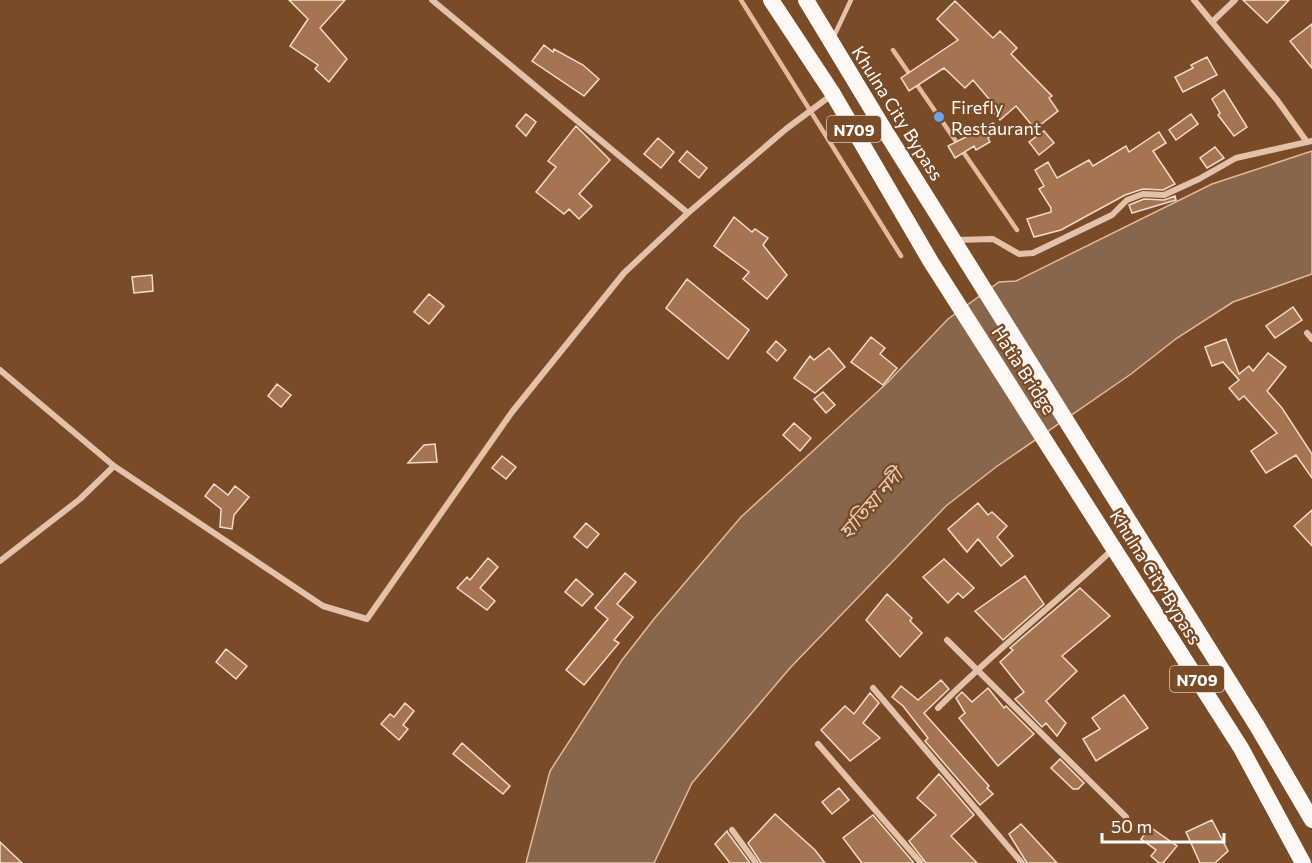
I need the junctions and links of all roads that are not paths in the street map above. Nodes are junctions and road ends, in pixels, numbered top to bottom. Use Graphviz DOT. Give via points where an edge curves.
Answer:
graph roads {
  1 [pos="432,0"];
  2 [pos="771,0"];
  3 [pos="806,0"];
  4 [pos="851,0"];
  5 [pos="1194,0"];
  6 [pos="1235,0"];
  7 [pos="1212,22"];
  8 [pos="831,41"];
  9 [pos="833,94"];
  10 [pos="1310,141"];
  11 [pos="688,213"];
  12 [pos="956,243"];
  13 [pos="1307,333"];
  14 [pos="1312,339"];
  15 [pos="0,370"];
  16 [pos="114,466"];
  17 [pos="1105,483"];
  18 [pos="1083,499"];
  19 [pos="1114,548"];
  20 [pos="0,561"];
  21 [pos="947,640"];
  22 [pos="976,669"];
  23 [pos="873,688"];
  24 [pos="938,708"];
  25 [pos="818,744"];
  26 [pos="1126,817"];
  27 [pos="1312,820"];
  28 [pos="732,830"];
  29 [pos="756,863"];
  30 [pos="921,863"];
  31 [pos="1022,863"];
  32 [pos="1303,863"];
  1 -- 11 [label="street"];
  2 -- 9 [label="highway, N709"];
  3 -- 8 [label="highway, Khulna City Bypass / N709"];
  4 -- 8 [label="lane"];
  5 -- 7 [label="street"];
  6 -- 7 [label="street"];
  7 -- 10 [label="street"];
  8 -- 12 [label="highway, Khulna City Bypass / N709"];
  9 -- 11 [label="street"];
  9 -- 18 [label="highway, Hatia Bridge / N709" via="931,262"];
  10 -- 12 [label="street" via="1236,158 1164,195 1143,194 1127,200 1112,215 1033,253 1019,254 993,238"];
  11 -- 16 [label="street" via="624,273 512,412 368,619 323,606"];
  12 -- 17 [label="highway, Hatia Bridge / N709"];
  13 -- 14 [label="street"];
  15 -- 16 [label="street"];
  16 -- 20 [label="street" via="80,499"];
  17 -- 27 [label="highway, Khulna City Bypass / N709"];
  18 -- 19 [label="highway, Khulna City Bypass / N709"];
  19 -- 22 [label="street"];
  19 -- 32 [label="highway, Khulna City Bypass / N709" via="1241,748"];
  21 -- 22 [label="street"];
  22 -- 24 [label="street"];
  22 -- 26 [label="street"];
  23 -- 31 [label="street"];
  25 -- 30 [label="street"];
  28 -- 29 [label="street"];
}
